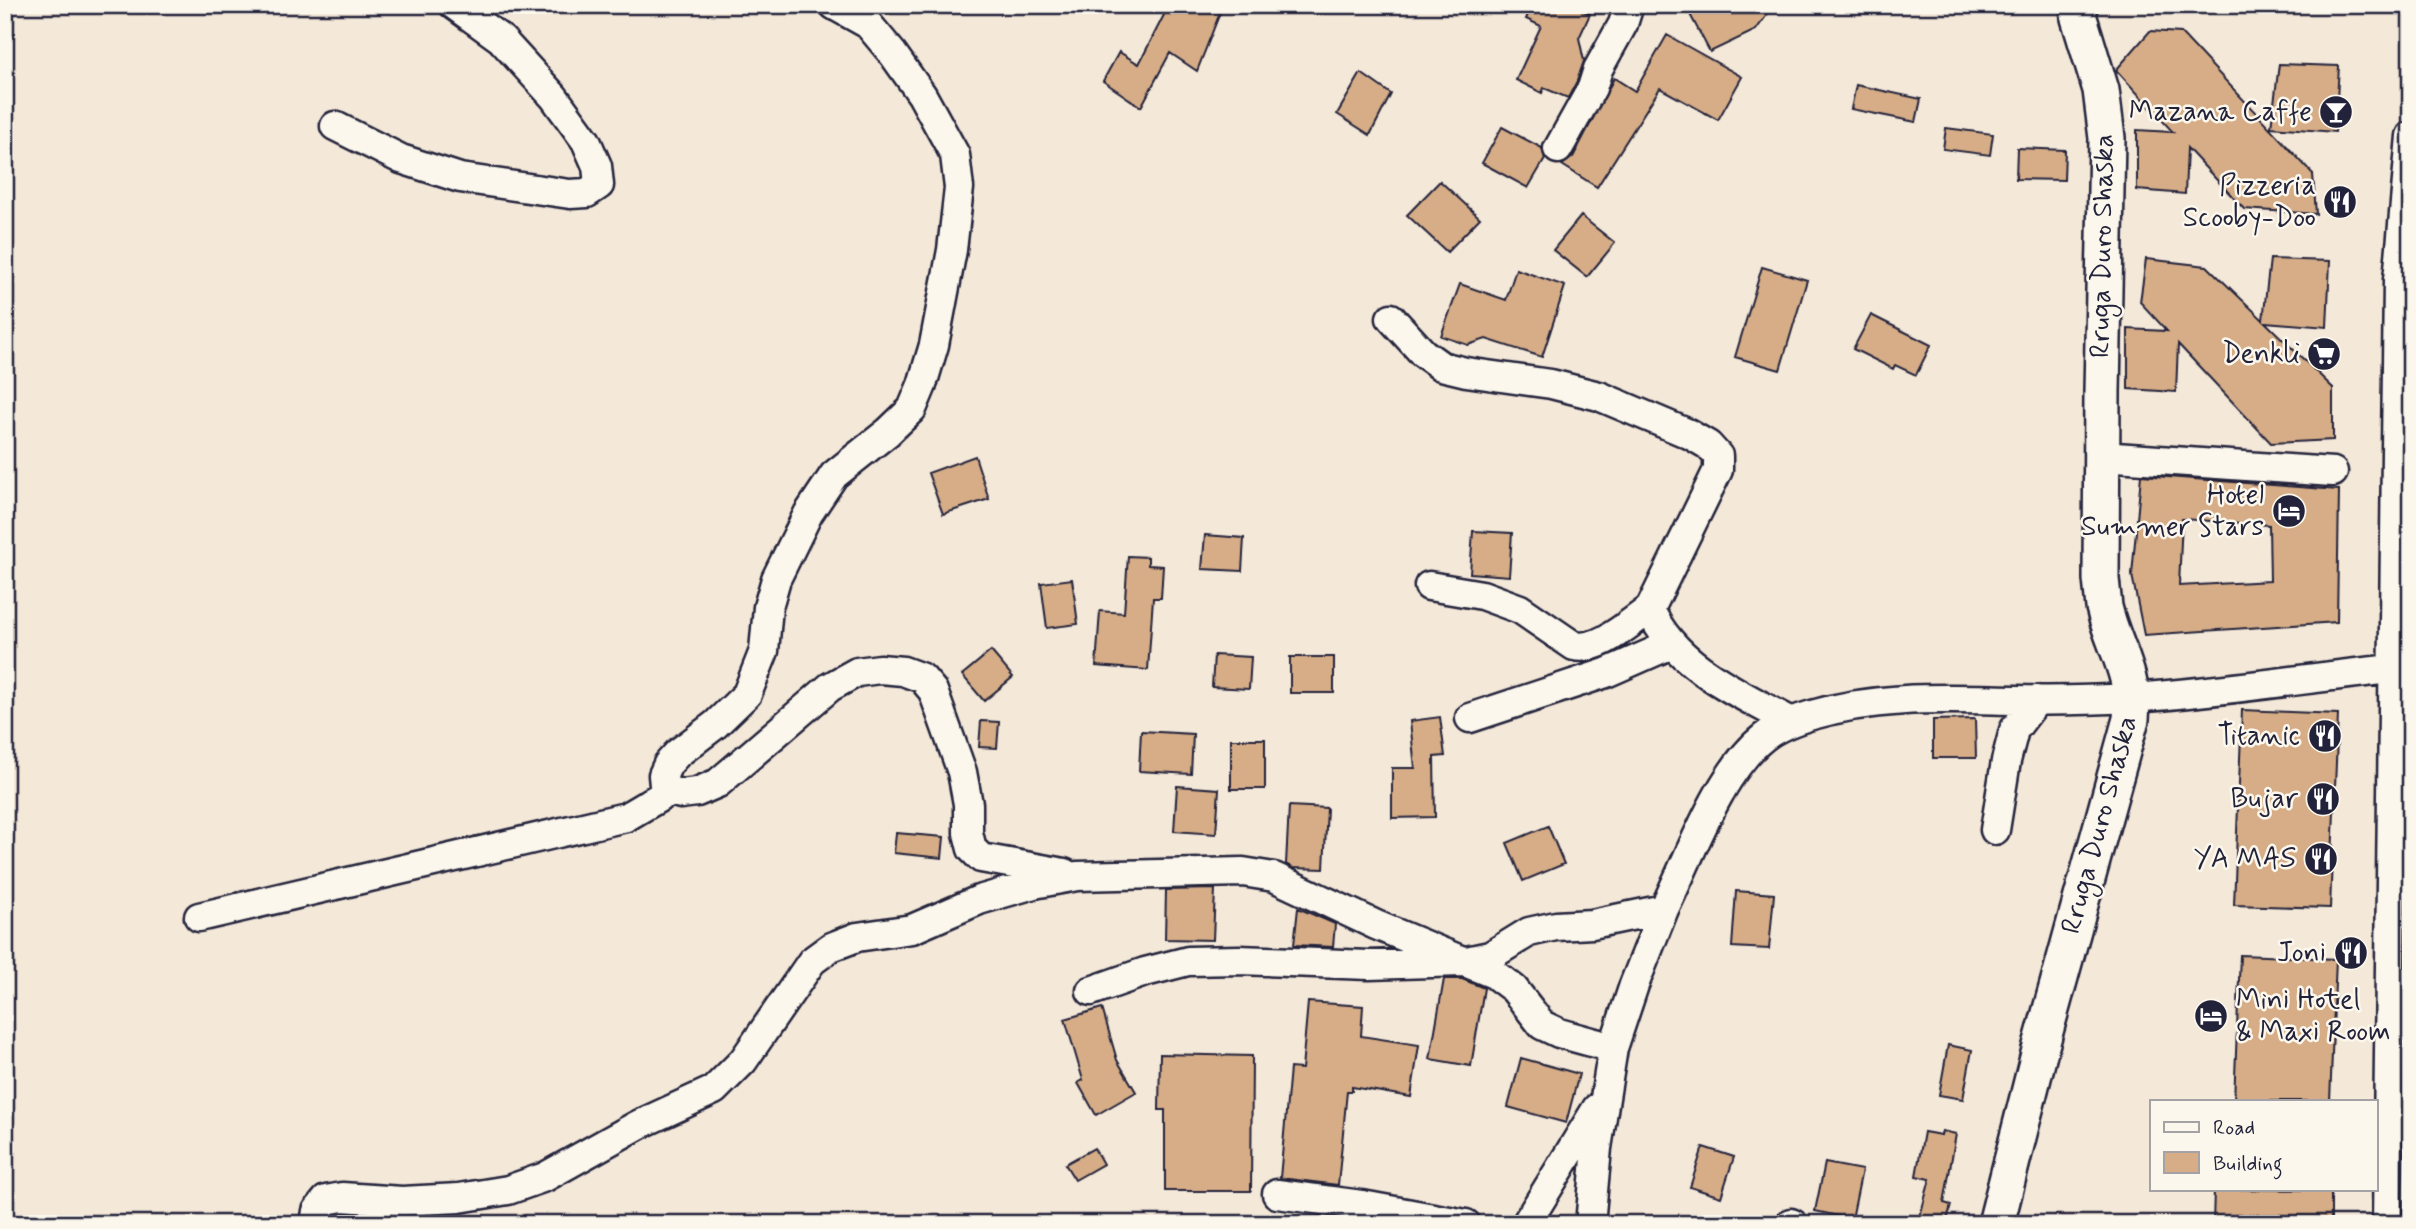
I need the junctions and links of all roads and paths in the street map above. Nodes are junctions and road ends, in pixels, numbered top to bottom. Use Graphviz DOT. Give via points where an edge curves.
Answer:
graph roads {
  1 [pos="454,5"];
  2 [pos="834,5"];
  3 [pos="1629,5"];
  4 [pos="2078,5"];
  5 [pos="335,126"];
  6 [pos="2411,136"];
  7 [pos="1558,149"];
  8 [pos="1391,318"];
  9 [pos="2102,456"];
  10 [pos="2333,472"];
  11 [pos="1429,586"];
  12 [pos="1650,609"];
  13 [pos="1672,644"];
  14 [pos="2403,668"];
  15 [pos="2132,698"];
  16 [pos="2037,700"];
  17 [pos="1470,718"];
  18 [pos="1790,721"];
  19 [pos="670,791"];
  20 [pos="1995,830"];
  21 [pos="1077,876"];
  22 [pos="1664,909"];
  23 [pos="200,916"];
  24 [pos="1462,962"];
  25 [pos="1091,991"];
  26 [pos="1613,1048"];
  27 [pos="1604,1097"];
  28 [pos="1277,1194"];
  29 [pos="1429,1220"];
  30 [pos="315,1224"];
  31 [pos="1466,1224"];
  32 [pos="1526,1224"];
  33 [pos="1590,1224"];
  34 [pos="1996,1224"];
  35 [pos="2387,1224"];
  1 -- 5 [label="street" via="500,39 554,97 586,141 597,166 598,185 587,193 570,194 460,178 401,159"];
  2 -- 19 [label="street" via="868,24 893,54 956,155 959,188 934,345 912,409 834,475 808,514 776,579 764,651 747,694 668,764 663,775"];
  3 -- 7 [label="street" via="1592,88"];
  4 -- 9 [label="main road, Rruga Duro Shaska" via="2101,90 2106,138"];
  6 -- 14 [label="street" via="2398,280"];
  8 -- 12 [label="street" via="1441,366 1598,396 1689,434 1718,456 1718,470"];
  9 -- 10 [label="street"];
  9 -- 15 [label="main road, Rruga Duro Shaska" via="2104,606"];
  11 -- 12 [label="street" via="1482,595 1520,609 1584,648"];
  12 -- 13 [label="street"];
  13 -- 17 [label="street" via="1606,673"];
  13 -- 18 [label="street" via="1717,680"];
  14 -- 15 [label="street"];
  14 -- 35 [label="street"];
  15 -- 16 [label="street"];
  15 -- 34 [label="main road, Rruga Duro Shaska"];
  16 -- 18 [label="street" via="1876,701"];
  16 -- 20 [label="street" via="2014,730"];
  18 -- 22 [label="street" via="1764,737 1734,767"];
  19 -- 21 [label="street" via="697,792 718,783 831,687 857,672 903,671 922,678 933,691 962,772 972,849 981,858"];
  19 -- 23 [label="street" via="626,817"];
  21 -- 24 [label="street" via="1243,872 1274,877"];
  21 -- 30 [label="street" via="979,900 912,929 857,937 831,947 811,961 743,1061 714,1090 638,1125 545,1177 508,1190 459,1198 326,1200 317,1211"];
  22 -- 24 [label="street" via="1529,932 1490,956"];
  22 -- 26 [label="street"];
  24 -- 25 [label="street" via="1188,961"];
  24 -- 26 [label="street" via="1494,974 1514,989 1542,1024"];
  26 -- 27 [label="street"];
  27 -- 32 [label="street"];
  27 -- 33 [label="street"];
  28 -- 29 [label="street"];
  29 -- 31 [label="street"];
}
